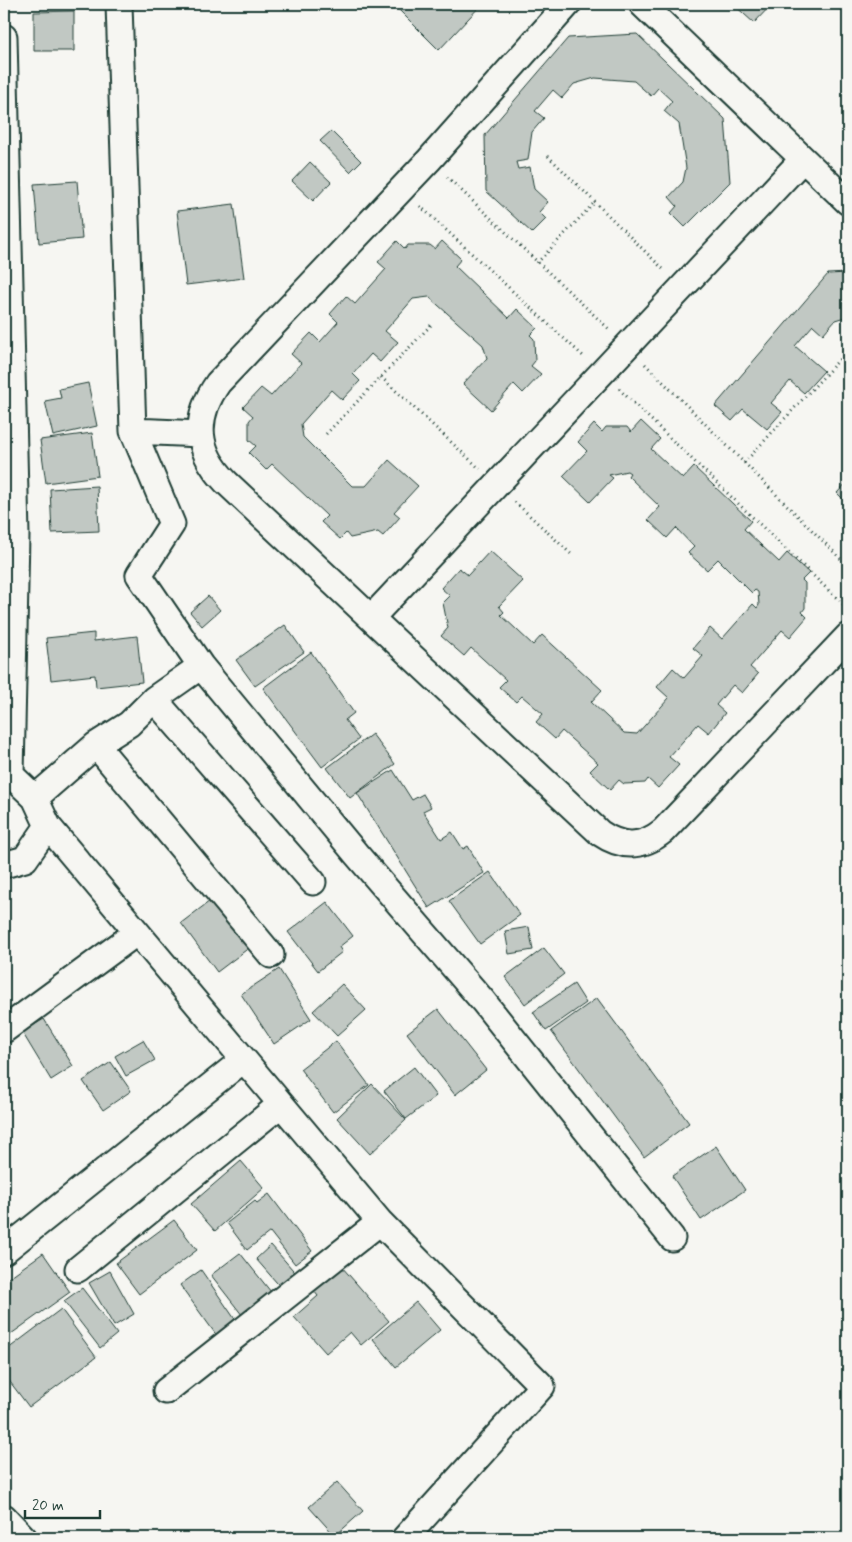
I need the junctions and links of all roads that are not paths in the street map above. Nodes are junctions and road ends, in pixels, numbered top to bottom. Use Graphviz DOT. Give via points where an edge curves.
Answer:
graph roads {
  1 [pos="119,4"];
  2 [pos="568,4"];
  3 [pos="642,4"];
  4 [pos="4,37"];
  5 [pos="803,159"];
  6 [pos="848,202"];
  7 [pos="133,430"];
  8 [pos="201,434"];
  9 [pos="372,617"];
  10 [pos="848,636"];
  11 [pos="201,666"];
  12 [pos="154,699"];
  13 [pos="96,744"];
  14 [pos="35,798"];
  15 [pos="48,826"];
  16 [pos="4,865"];
  17 [pos="312,882"];
  18 [pos="136,932"];
  19 [pos="271,955"];
  20 [pos="4,1030"];
  21 [pos="243,1060"];
  22 [pos="280,1105"];
  23 [pos="380,1222"];
  24 [pos="672,1238"];
  25 [pos="4,1251"];
  26 [pos="78,1269"];
  27 [pos="166,1391"];
  28 [pos="4,1517"];
  29 [pos="24,1538"];
  30 [pos="405,1538"];
  1 -- 7 [label="street"];
  2 -- 8 [label="street" via="218,383 208,398"];
  3 -- 5 [label="street"];
  4 -- 14 [label="street" via="16,535 11,775"];
  5 -- 6 [label="street"];
  5 -- 9 [label="street"];
  7 -- 8 [label="street"];
  7 -- 11 [label="street" via="172,524 140,575"];
  8 -- 9 [label="street" via="213,468"];
  9 -- 10 [label="street" via="600,833 625,845 646,842 663,831"];
  11 -- 12 [label="street"];
  11 -- 24 [label="street" via="483,1001"];
  12 -- 13 [label="street" via="129,724"];
  12 -- 17 [label="street"];
  13 -- 14 [label="street"];
  13 -- 19 [label="street"];
  14 -- 15 [label="street"];
  15 -- 16 [label="street" via="25,859"];
  15 -- 18 [label="street"];
  18 -- 20 [label="street"];
  18 -- 21 [label="street"];
  21 -- 22 [label="street"];
  21 -- 25 [label="street"];
  22 -- 23 [label="street"];
  22 -- 26 [label="street"];
  23 -- 27 [label="street"];
  23 -- 30 [label="street" via="542,1386"];
  28 -- 29 [label="street"];
}
